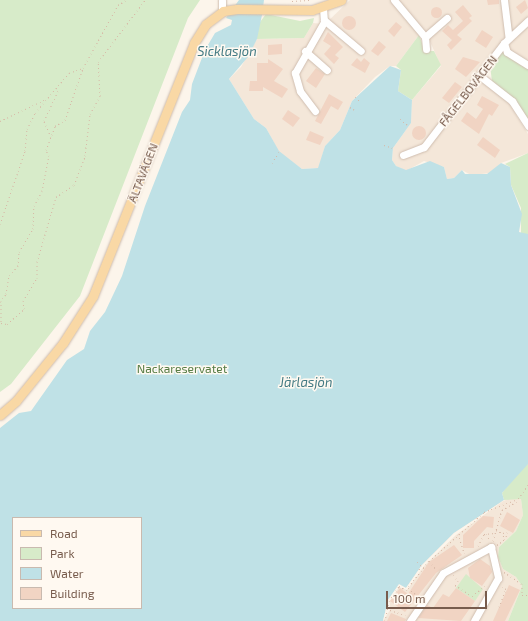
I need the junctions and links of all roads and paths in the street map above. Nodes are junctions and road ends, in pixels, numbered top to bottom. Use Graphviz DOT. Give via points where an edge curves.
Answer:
graph roads {
  1 [pos="120,0"];
  2 [pos="126,0"];
  3 [pos="144,0"];
  4 [pos="222,0"];
  5 [pos="341,0"];
  6 [pos="394,0"];
  7 [pos="504,0"];
  8 [pos="121,3"];
  9 [pos="324,8"];
  10 [pos="222,12"];
  11 [pos="447,18"];
  12 [pos="324,20"];
  13 [pos="528,21"];
  14 [pos="425,37"];
  15 [pos="506,41"];
  16 [pos="426,48"];
  17 [pos="361,51"];
  18 [pos="305,52"];
  19 [pos="528,65"];
  20 [pos="83,68"];
  21 [pos="327,70"];
  22 [pos="480,76"];
  23 [pos="60,88"];
  24 [pos="355,97"];
  25 [pos="45,100"];
  26 [pos="360,101"];
  27 [pos="350,107"];
  28 [pos="316,110"];
  29 [pos="356,111"];
  30 [pos="400,119"];
  31 [pos="0,121"];
  32 [pos="410,126"];
  33 [pos="528,126"];
  34 [pos="51,138"];
  35 [pos="384,145"];
  36 [pos="393,148"];
  37 [pos="279,152"];
  38 [pos="403,155"];
  39 [pos="272,163"];
  40 [pos="0,224"];
  41 [pos="0,302"];
  42 [pos="0,415"];
  43 [pos="528,485"];
  44 [pos="518,499"];
  45 [pos="506,529"];
  46 [pos="496,530"];
  47 [pos="507,532"];
  48 [pos="495,533"];
  49 [pos="503,533"];
  50 [pos="458,534"];
  51 [pos="486,534"];
  52 [pos="506,538"];
  53 [pos="492,545"];
  54 [pos="476,549"];
  55 [pos="468,554"];
  56 [pos="417,562"];
  57 [pos="499,572"];
  58 [pos="418,573"];
  59 [pos="458,581"];
  60 [pos="497,584"];
  61 [pos="407,587"];
  62 [pos="484,588"];
  63 [pos="528,595"];
  64 [pos="490,597"];
  65 [pos="414,603"];
  66 [pos="499,604"];
  67 [pos="499,607"];
  68 [pos="410,609"];
  69 [pos="390,610"];
  70 [pos="408,618"];
  71 [pos="385,621"];
  72 [pos="403,621"];
  73 [pos="474,621"];
  1 -- 8 [label="path"];
  2 -- 8 [label="path"];
  3 -- 41 [label="path" via="98,62 100,96 90,114 85,156 74,185 56,197 37,262 36,278 23,301 24,309 7,324 1,323"];
  4 -- 10 [label="street"];
  5 -- 9 [label="main road"];
  6 -- 14 [label="street"];
  7 -- 15 [label="street"];
  8 -- 20 [label="path"];
  9 -- 10 [label="main road"];
  9 -- 12 [label="street"];
  10 -- 42 [label="main road, ÄLTAVÄGEN" via="206,24 196,38 93,296 63,343 16,401"];
  11 -- 14 [label="street"];
  12 -- 17 [label="street"];
  12 -- 18 [label="street"];
  13 -- 15 [label="street, FÅGELBOVÄGEN"];
  14 -- 16 [label="street"];
  15 -- 19 [label="street" via="507,52"];
  15 -- 22 [label="street, FÅGELBOVÄGEN"];
  18 -- 21 [label="street"];
  18 -- 28 [label="street" via="297,64 295,78"];
  20 -- 23 [label="path" via="69,73"];
  20 -- 34 [label="path" via="65,120 55,126"];
  22 -- 33 [label="street" via="512,101"];
  22 -- 38 [label="street, FÅGELBOVÄGEN" via="424,148"];
  23 -- 25 [label="path"];
  23 -- 34 [label="path" via="44,121"];
  24 -- 26 [label="path"];
  25 -- 31 [label="path"];
  25 -- 40 [label="path" via="27,129 25,151"];
  27 -- 29 [label="path"];
  30 -- 32 [label="path"];
  34 -- 41 [label="path" via="46,150 49,156 42,190 34,206 33,229 19,252 18,266 8,275"];
  35 -- 36 [label="path"];
  37 -- 39 [label="path"];
  43 -- 44 [label="path"];
  44 -- 46 [label="path" via="502,510"];
  44 -- 50 [label="path" via="484,512"];
  45 -- 47 [label="path"];
  46 -- 48 [label="path"];
  46 -- 49 [label="path"];
  47 -- 49 [label="path"];
  47 -- 52 [label="path"];
  48 -- 51 [label="path"];
  48 -- 53 [label="path"];
  49 -- 52 [label="path"];
  50 -- 55 [label="path" via="461,551"];
  50 -- 58 [label="path"];
  51 -- 53 [label="path"];
  51 -- 54 [label="path"];
  52 -- 53 [label="path"];
  53 -- 57 [label="street"];
  53 -- 70 [label="street" via="444,573"];
  56 -- 58 [label="path" via="421,565"];
  57 -- 60 [label="street"];
  57 -- 63 [label="path" via="511,575 522,584 522,595"];
  58 -- 61 [label="path"];
  59 -- 62 [label="path" via="455,585 472,596"];
  60 -- 64 [label="street"];
  60 -- 66 [label="path" via="506,590"];
  61 -- 65 [label="path" via="419,597"];
  61 -- 69 [label="path" via="399,586 389,601"];
  64 -- 66 [label="path"];
  64 -- 73 [label="street"];
  66 -- 67 [label="path"];
  68 -- 70 [label="path"];
  69 -- 70 [label="path"];
  69 -- 71 [label="path"];
  70 -- 72 [label="path"];
}
